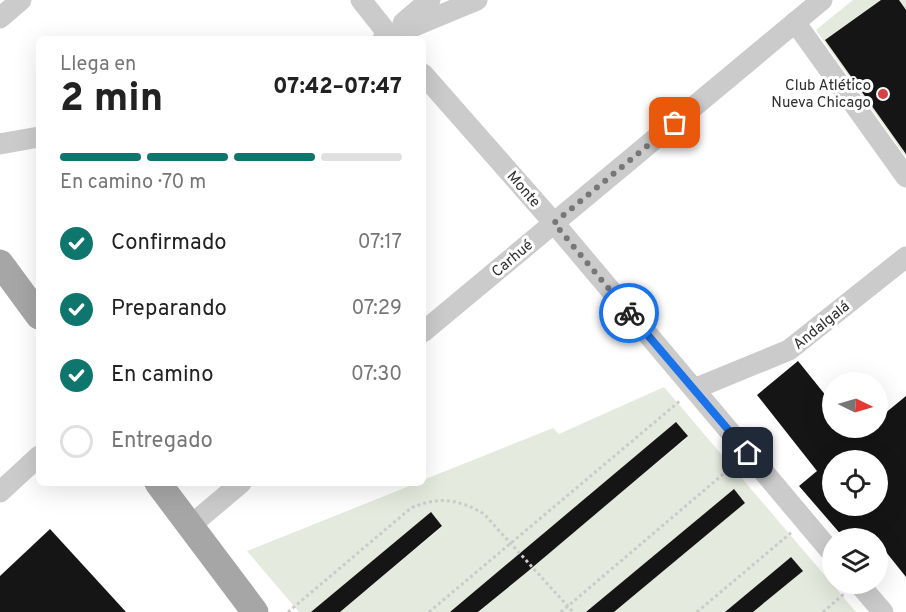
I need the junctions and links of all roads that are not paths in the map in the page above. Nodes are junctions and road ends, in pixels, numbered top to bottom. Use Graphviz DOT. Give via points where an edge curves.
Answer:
graph roads {
  1 [pos="21,0"];
  2 [pos="361,0"];
  3 [pos="430,0"];
  4 [pos="477,0"];
  5 [pos="822,0"];
  6 [pos="0,18"];
  7 [pos="795,22"];
  8 [pos="387,36"];
  9 [pos="390,36"];
  10 [pos="393,36"];
  11 [pos="426,77"];
  12 [pos="36,137"];
  13 [pos="0,144"];
  14 [pos="906,177"];
  15 [pos="554,223"];
  16 [pos="906,257"];
  17 [pos="0,263"];
  18 [pos="36,312"];
  19 [pos="426,330"];
  20 [pos="694,389"];
  21 [pos="36,459"];
  22 [pos="160,486"];
  23 [pos="238,486"];
  24 [pos="0,492"];
  25 [pos="190,526"];
  26 [pos="822,541"];
  27 [pos="861,594"];
  28 [pos="255,612"];
  29 [pos="883,612"];
  1 -- 6 [label="street"];
  2 -- 8 [label="street"];
  3 -- 9 [label="street"];
  4 -- 10 [label="street"];
  5 -- 7 [label="street, Carhué"];
  7 -- 14 [label="street"];
  7 -- 15 [label="street, Carhué"];
  11 -- 15 [label="street, Monte"];
  12 -- 13 [label="street"];
  15 -- 19 [label="street, Carhué"];
  15 -- 20 [label="street, Monte"];
  16 -- 20 [label="street, Andalgalá" via="789,350"];
  17 -- 18 [label="main road"];
  20 -- 26 [label="street, Monte"];
  21 -- 24 [label="street"];
  22 -- 25 [label="main road"];
  23 -- 25 [label="street"];
  25 -- 28 [label="main road"];
  27 -- 29 [label="street"];
}
